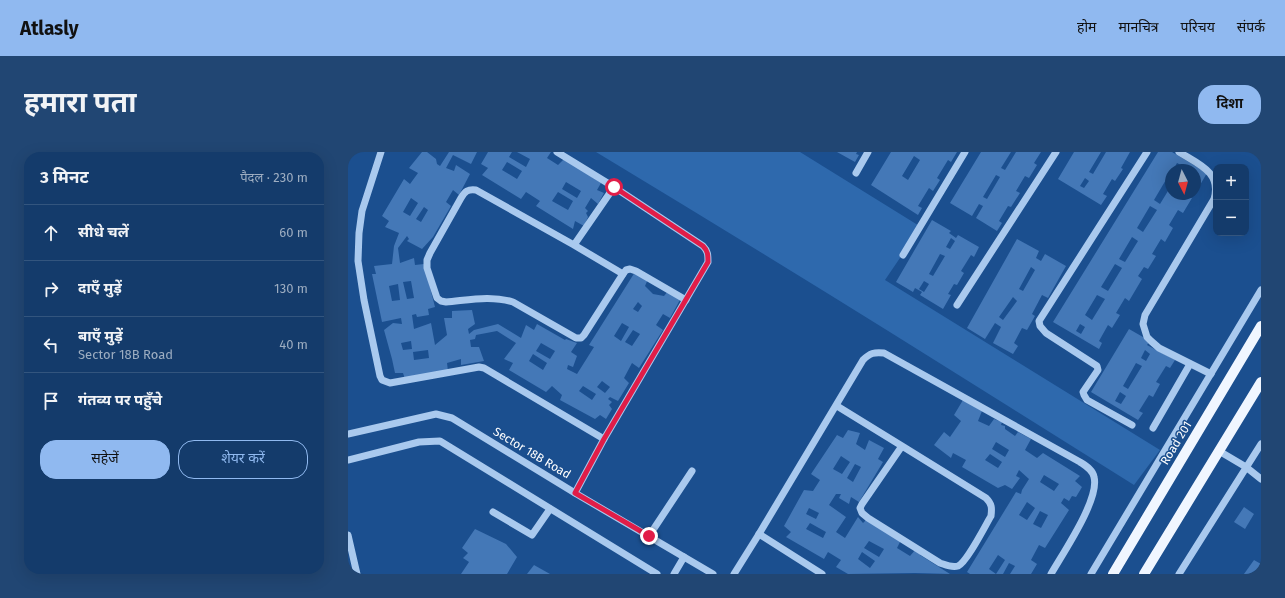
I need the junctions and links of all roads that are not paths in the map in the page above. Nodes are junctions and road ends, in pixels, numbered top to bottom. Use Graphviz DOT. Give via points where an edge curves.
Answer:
graph roads {
  1 [pos="381,152"];
  2 [pos="557,152"];
  3 [pos="868,152"];
  4 [pos="965,152"];
  5 [pos="1056,152"];
  6 [pos="1147,152"];
  7 [pos="1179,152"];
  8 [pos="856,172"];
  9 [pos="614,187"];
  10 [pos="574,245"];
  11 [pos="903,255"];
  12 [pos="623,274"];
  13 [pos="1261,290"];
  14 [pos="686,300"];
  15 [pos="957,305"];
  16 [pos="1261,326"];
  17 [pos="1190,364"];
  18 [pos="1211,374"];
  19 [pos="1261,382"];
  20 [pos="837,406"];
  21 [pos="1132,425"];
  22 [pos="1153,428"];
  23 [pos="348,434"];
  24 [pos="604,439"];
  25 [pos="1261,444"];
  26 [pos="902,446"];
  27 [pos="1219,451"];
  28 [pos="348,460"];
  29 [pos="1246,467"];
  30 [pos="692,471"];
  31 [pos="1261,478"];
  32 [pos="575,493"];
  33 [pos="550,509"];
  34 [pos="492,512"];
  35 [pos="759,534"];
  36 [pos="348,535"];
  37 [pos="649,536"];
  38 [pos="684,557"];
  39 [pos="357,574"];
  40 [pos="657,574"];
  41 [pos="674,574"];
  42 [pos="713,574"];
  43 [pos="734,574"];
  44 [pos="822,574"];
  45 [pos="1051,574"];
  46 [pos="1091,574"];
  47 [pos="1113,574"];
  48 [pos="1144,574"];
  49 [pos="1179,574"];
  1 -- 24 [label="street" via="362,211 358,260 382,380 390,383 484,368"];
  2 -- 9 [label="street"];
  3 -- 8 [label="street"];
  4 -- 11 [label="street"];
  5 -- 15 [label="street"];
  6 -- 21 [label="street" via="1039,321 1046,333 1097,366 1098,370 1083,392 1087,400"];
  7 -- 17 [label="street" via="1206,168 1213,177 1216,193 1145,315 1143,324 1147,337 1159,348"];
  9 -- 10 [label="street"];
  9 -- 14 [label="street" via="706,250 708,262"];
  10 -- 12 [label="street"];
  10 -- 12 [label="street" via="470,189 461,198 430,253 427,268 437,298 441,302 504,299 576,338 584,335"];
  12 -- 14 [label="street" via="630,269 636,271"];
  13 -- 18 [label="street"];
  14 -- 24 [label="street"];
  16 -- 47 [label="main road, Road 201"];
  17 -- 18 [label="street"];
  17 -- 22 [label="street"];
  18 -- 46 [label="street"];
  19 -- 27 [label="main road"];
  20 -- 26 [label="street"];
  20 -- 35 [label="street"];
  20 -- 45 [label="street" via="863,360 876,352 884,354 1090,469 1095,478 1091,503"];
  23 -- 32 [label="street, Sector 18B Road" via="436,414 452,418"];
  24 -- 32 [label="street"];
  25 -- 29 [label="street"];
  26 -- 26 [label="street" via="862,504 862,513 940,563 951,567 959,565 965,560 991,516 991,502"];
  27 -- 29 [label="street"];
  27 -- 48 [label="main road"];
  28 -- 33 [label="street" via="419,442 440,441"];
  29 -- 31 [label="street"];
  29 -- 49 [label="street"];
  30 -- 37 [label="street"];
  32 -- 37 [label="street, Sector 18B Road"];
  33 -- 34 [label="street" via="532,535"];
  33 -- 40 [label="street"];
  35 -- 43 [label="street"];
  35 -- 44 [label="street"];
  36 -- 39 [label="street"];
  37 -- 38 [label="street, Sector 18B Road"];
  38 -- 41 [label="street"];
  38 -- 42 [label="street, Sector 18B Road"];
}
